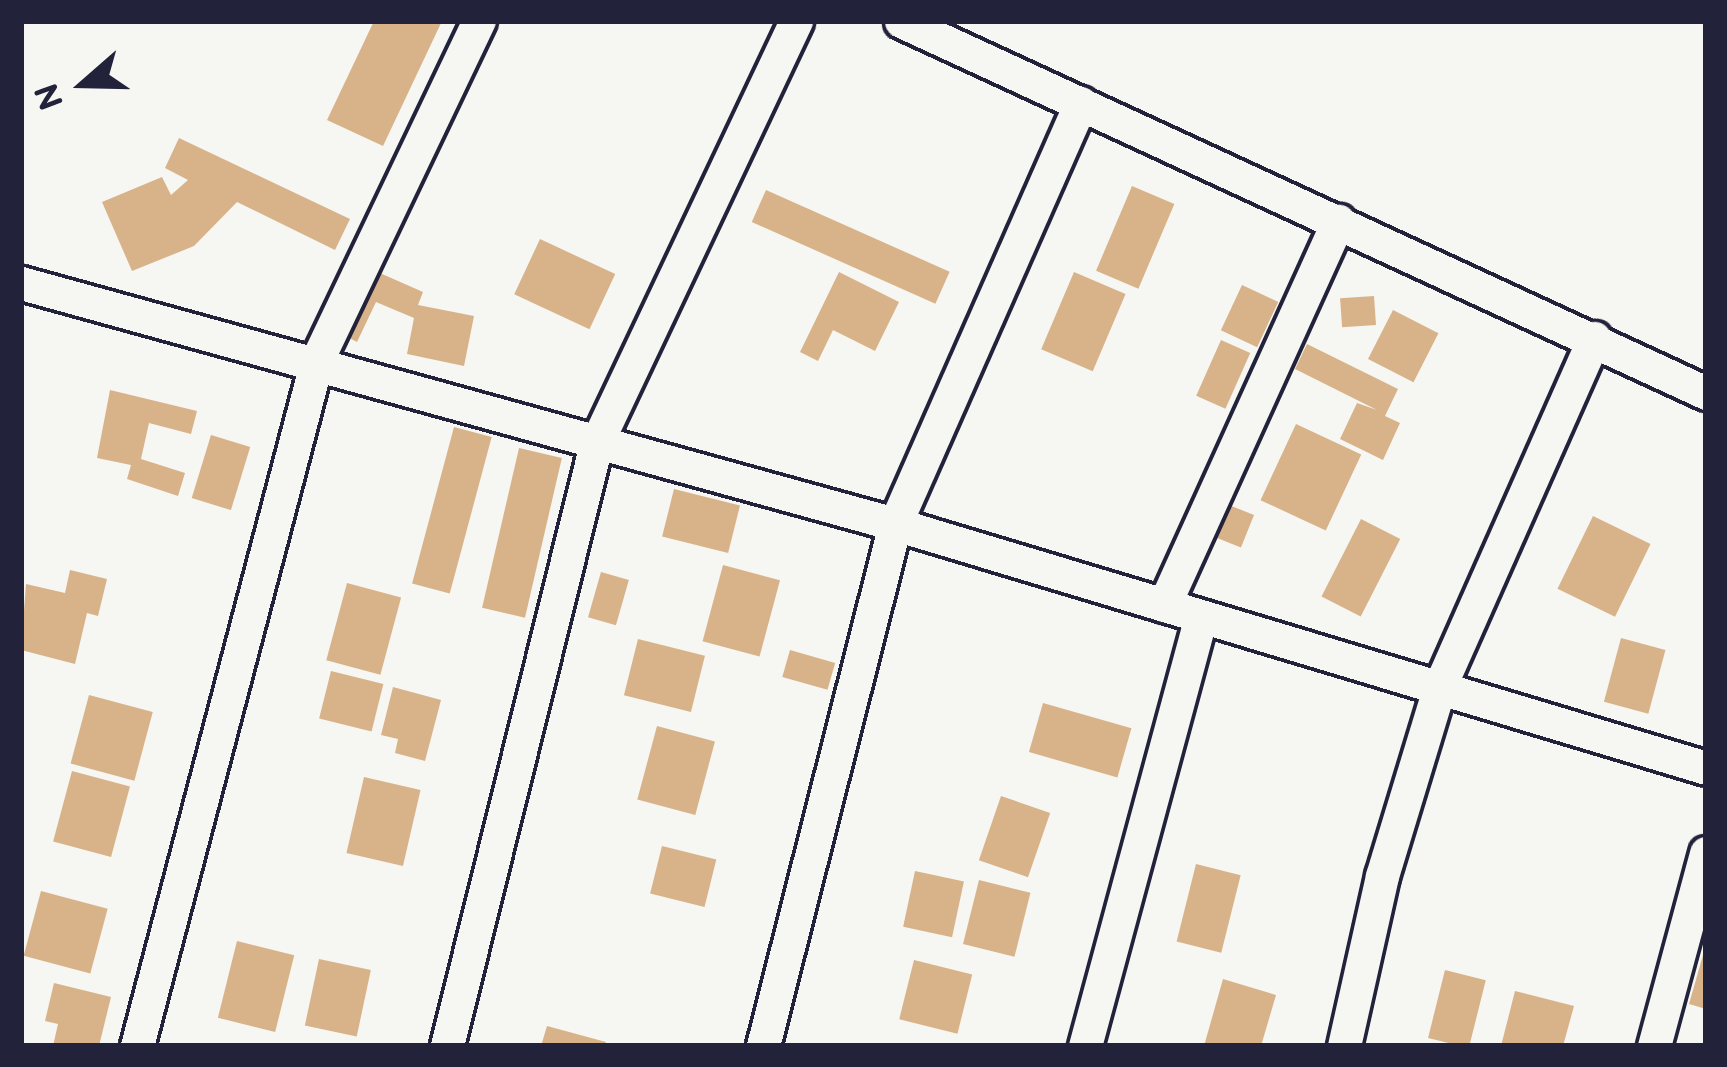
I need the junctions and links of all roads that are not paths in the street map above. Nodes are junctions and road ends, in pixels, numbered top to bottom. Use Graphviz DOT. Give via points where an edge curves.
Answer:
graph roads {
  1 [pos="479,21"];
  2 [pos="796,21"];
  3 [pos="901,21"];
  4 [pos="1081,104"];
  5 [pos="1338,221"];
  6 [pos="21,283"];
  7 [pos="1594,338"];
  8 [pos="317,360"];
  9 [pos="1706,393"];
  10 [pos="596,444"];
  11 [pos="895,524"];
  12 [pos="1163,605"];
  13 [pos="1201,616"];
  14 [pos="1438,688"];
  15 [pos="1706,768"];
  16 [pos="1706,853"];
  17 [pos="137,1046"];
  18 [pos="446,1046"];
  19 [pos="763,1046"];
  20 [pos="1085,1046"];
  21 [pos="1345,1046"];
  22 [pos="1654,1046"];
  1 -- 8 [label="street"];
  2 -- 10 [label="street"];
  3 -- 4 [label="street"];
  4 -- 5 [label="street"];
  4 -- 11 [label="street"];
  5 -- 7 [label="street"];
  5 -- 12 [label="street"];
  6 -- 8 [label="street"];
  7 -- 9 [label="street"];
  7 -- 14 [label="street"];
  8 -- 10 [label="street"];
  8 -- 17 [label="street"];
  10 -- 11 [label="street"];
  10 -- 18 [label="street"];
  11 -- 12 [label="street"];
  11 -- 19 [label="street"];
  12 -- 13 [label="street"];
  13 -- 14 [label="street"];
  13 -- 20 [label="street"];
  14 -- 15 [label="street"];
  14 -- 21 [label="street" via="1382,876"];
  16 -- 22 [label="street"];
}
